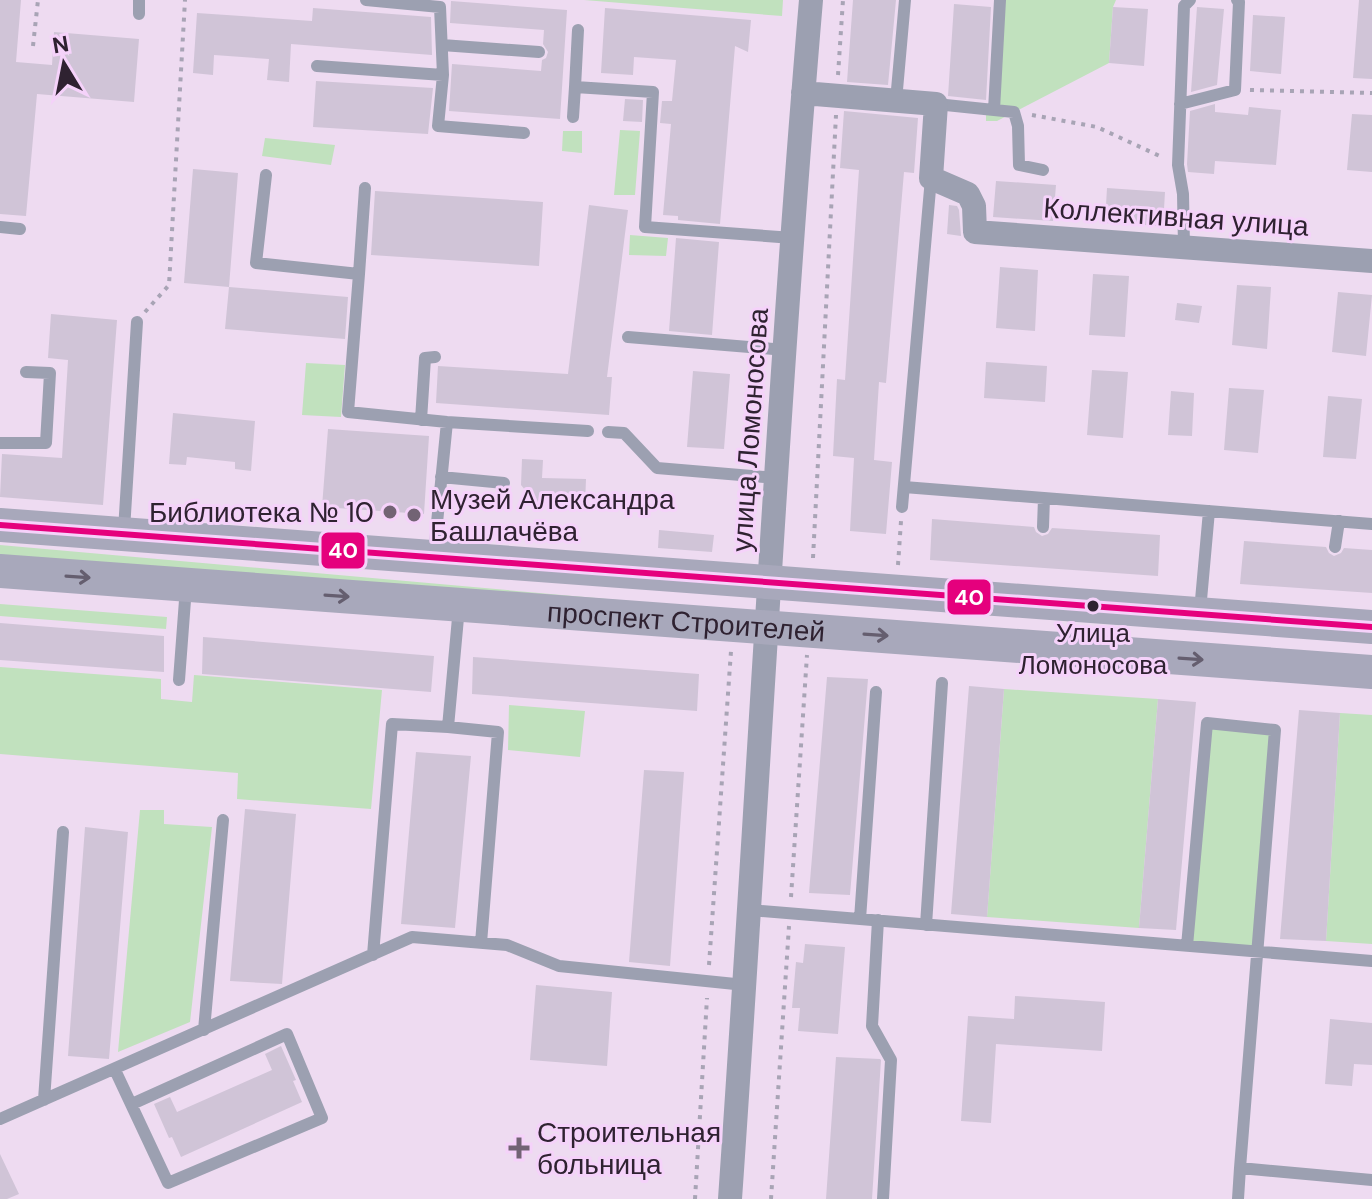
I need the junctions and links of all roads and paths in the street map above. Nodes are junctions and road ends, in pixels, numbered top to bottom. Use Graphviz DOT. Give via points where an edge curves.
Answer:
graph roads {
  1 [pos="38,0"];
  2 [pos="139,0"];
  3 [pos="185,0"];
  4 [pos="366,0"];
  5 [pos="811,0"];
  6 [pos="905,0"];
  7 [pos="1000,0"];
  8 [pos="1190,0"];
  9 [pos="1237,0"];
  10 [pos="139,14"];
  11 [pos="578,30"];
  12 [pos="442,45"];
  13 [pos="33,46"];
  14 [pos="539,52"];
  15 [pos="317,66"];
  16 [pos="443,75"];
  17 [pos="575,87"];
  18 [pos="1235,90"];
  19 [pos="803,93"];
  20 [pos="1372,93"];
  21 [pos="896,101"];
  22 [pos="936,104"];
  23 [pos="1180,104"];
  24 [pos="994,110"];
  25 [pos="1014,112"];
  26 [pos="573,117"];
  27 [pos="524,133"];
  28 [pos="1178,165"];
  29 [pos="1043,170"];
  30 [pos="266,175"];
  31 [pos="931,178"];
  32 [pos="365,188"];
  33 [pos="0,227"];
  34 [pos="20,229"];
  35 [pos="793,238"];
  36 [pos="1184,247"];
  37 [pos="1372,261"];
  38 [pos="359,274"];
  39 [pos="137,322"];
  40 [pos="628,337"];
  41 [pos="785,350"];
  42 [pos="435,357"];
  43 [pos="26,372"];
  44 [pos="421,420"];
  45 [pos="447,422"];
  46 [pos="588,431"];
  47 [pos="608,432"];
  48 [pos="0,443"];
  49 [pos="441,477"];
  50 [pos="776,478"];
  51 [pos="504,483"];
  52 [pos="904,487"];
  53 [pos="1044,498"];
  54 [pos="902,507"];
  55 [pos="1209,511"];
  56 [pos="1339,521"];
  57 [pos="1372,524"];
  58 [pos="0,525"];
  59 [pos="1043,527"];
  60 [pos="124,534"];
  61 [pos="1335,547"];
  62 [pos="433,557"];
  63 [pos="898,569"];
  64 [pos="0,571"];
  65 [pos="770,581"];
  66 [pos="187,585"];
  67 [pos="459,604"];
  68 [pos="1200,613"];
  69 [pos="733,624"];
  70 [pos="767,627"];
  71 [pos="1372,627"];
  72 [pos="1372,672"];
  73 [pos="179,680"];
  74 [pos="942,683"];
  75 [pos="876,692"];
  76 [pos="448,727"];
  77 [pos="223,820"];
  78 [pos="63,832"];
  79 [pos="750,910"];
  80 [pos="860,919"];
  81 [pos="878,920"];
  82 [pos="926,925"];
  83 [pos="481,943"];
  84 [pos="1187,946"];
  85 [pos="1258,952"];
  86 [pos="373,955"];
  87 [pos="1372,961"];
  88 [pos="708,981"];
  89 [pos="745,985"];
  90 [pos="204,1030"];
  91 [pos="115,1070"];
  92 [pos="44,1100"];
  93 [pos="132,1104"];
  94 [pos="0,1119"];
  95 [pos="1240,1168"];
  96 [pos="1372,1180"];
  97 [pos="695,1199"];
  98 [pos="730,1199"];
  99 [pos="883,1199"];
  100 [pos="1238,1199"];
  1 -- 13 [label="path"];
  2 -- 10 [label="lane"];
  3 -- 39 [label="path" via="169,285"];
  4 -- 12 [label="lane" via="440,7"];
  5 -- 19 [label="street, улица Ломоносова"];
  6 -- 21 [label="lane"];
  7 -- 24 [label="lane"];
  8 -- 23 [label="lane" via="1184,6"];
  9 -- 18 [label="lane"];
  11 -- 17 [label="lane"];
  12 -- 14 [label="lane"];
  12 -- 16 [label="lane"];
  15 -- 16 [label="lane"];
  16 -- 27 [label="lane" via="438,126"];
  17 -- 26 [label="lane"];
  17 -- 35 [label="lane" via="653,92 645,227"];
  18 -- 20 [label="path"];
  18 -- 23 [label="lane"];
  19 -- 21 [label="street"];
  19 -- 35 [label="street, улица Ломоносова"];
  21 -- 22 [label="street"];
  22 -- 24 [label="lane"];
  22 -- 31 [label="street"];
  23 -- 28 [label="lane"];
  24 -- 25 [label="lane"];
  25 -- 28 [label="path" via="1097,127"];
  25 -- 29 [label="lane" via="1019,165"];
  28 -- 36 [label="lane"];
  30 -- 38 [label="lane" via="256,263"];
  31 -- 36 [label="street, Коллективная улица" via="968,194 975,232"];
  31 -- 52 [label="lane"];
  32 -- 38 [label="lane"];
  33 -- 34 [label="lane"];
  35 -- 41 [label="street, улица Ломоносова"];
  36 -- 37 [label="street, Коллективная улица"];
  38 -- 44 [label="lane" via="348,412"];
  39 -- 60 [label="lane"];
  40 -- 41 [label="lane"];
  41 -- 50 [label="street, улица Ломоносова"];
  42 -- 44 [label="lane" via="425,358"];
  43 -- 48 [label="lane" via="50,373 46,443"];
  44 -- 45 [label="lane"];
  45 -- 46 [label="lane"];
  45 -- 49 [label="lane"];
  47 -- 50 [label="lane" via="624,433 657,468"];
  49 -- 51 [label="lane"];
  49 -- 62 [label="lane"];
  50 -- 65 [label="street, улица Ломоносова"];
  52 -- 53 [label="lane"];
  52 -- 54 [label="lane"];
  53 -- 55 [label="lane"];
  53 -- 59 [label="lane"];
  54 -- 63 [label="path"];
  55 -- 56 [label="lane"];
  55 -- 68 [label="lane"];
  56 -- 57 [label="lane"];
  56 -- 61 [label="lane"];
  58 -- 60 [label="main road, проспект Строителей"];
  60 -- 62 [label="main road, проспект Строителей"];
  62 -- 65 [label="main road, проспект Строителей"];
  64 -- 66 [label="main road, проспект Строителей, one-way"];
  65 -- 68 [label="main road, проспект Строителей"];
  65 -- 70 [label="street, улица Ломоносова"];
  66 -- 67 [label="main road, проспект Строителей, one-way"];
  66 -- 73 [label="lane"];
  67 -- 69 [label="main road, проспект Строителей"];
  67 -- 76 [label="lane"];
  68 -- 71 [label="main road, проспект Строителей"];
  69 -- 70 [label="main road, проспект Строителей"];
  69 -- 88 [label="path"];
  70 -- 72 [label="main road, проспект Строителей, one-way"];
  70 -- 79 [label="street, улица Ломоносова"];
  74 -- 82 [label="lane"];
  75 -- 80 [label="lane"];
  76 -- 83 [label="lane" via="498,732"];
  76 -- 86 [label="lane" via="392,724"];
  77 -- 90 [label="lane"];
  78 -- 92 [label="lane"];
  79 -- 80 [label="lane"];
  79 -- 89 [label="street, улица Ломоносова"];
  80 -- 81 [label="lane"];
  81 -- 82 [label="lane"];
  81 -- 99 [label="lane" via="872,1026 891,1060"];
  82 -- 84 [label="lane"];
  83 -- 86 [label="lane" via="412,937"];
  83 -- 88 [label="lane" via="507,945 559,966"];
  84 -- 85 [label="lane"];
  84 -- 85 [label="lane" via="1207,723 1275,730"];
  85 -- 87 [label="lane"];
  85 -- 95 [label="lane"];
  86 -- 90 [label="lane"];
  88 -- 89 [label="lane"];
  88 -- 97 [label="path"];
  89 -- 98 [label="street, улица Ломоносова"];
  90 -- 91 [label="lane"];
  91 -- 92 [label="lane"];
  91 -- 93 [label="lane"];
  92 -- 94 [label="lane"];
  93 -- 93 [label="lane" via="287,1034 322,1118 168,1183"];
  95 -- 96 [label="lane"];
  95 -- 100 [label="lane"];
}
